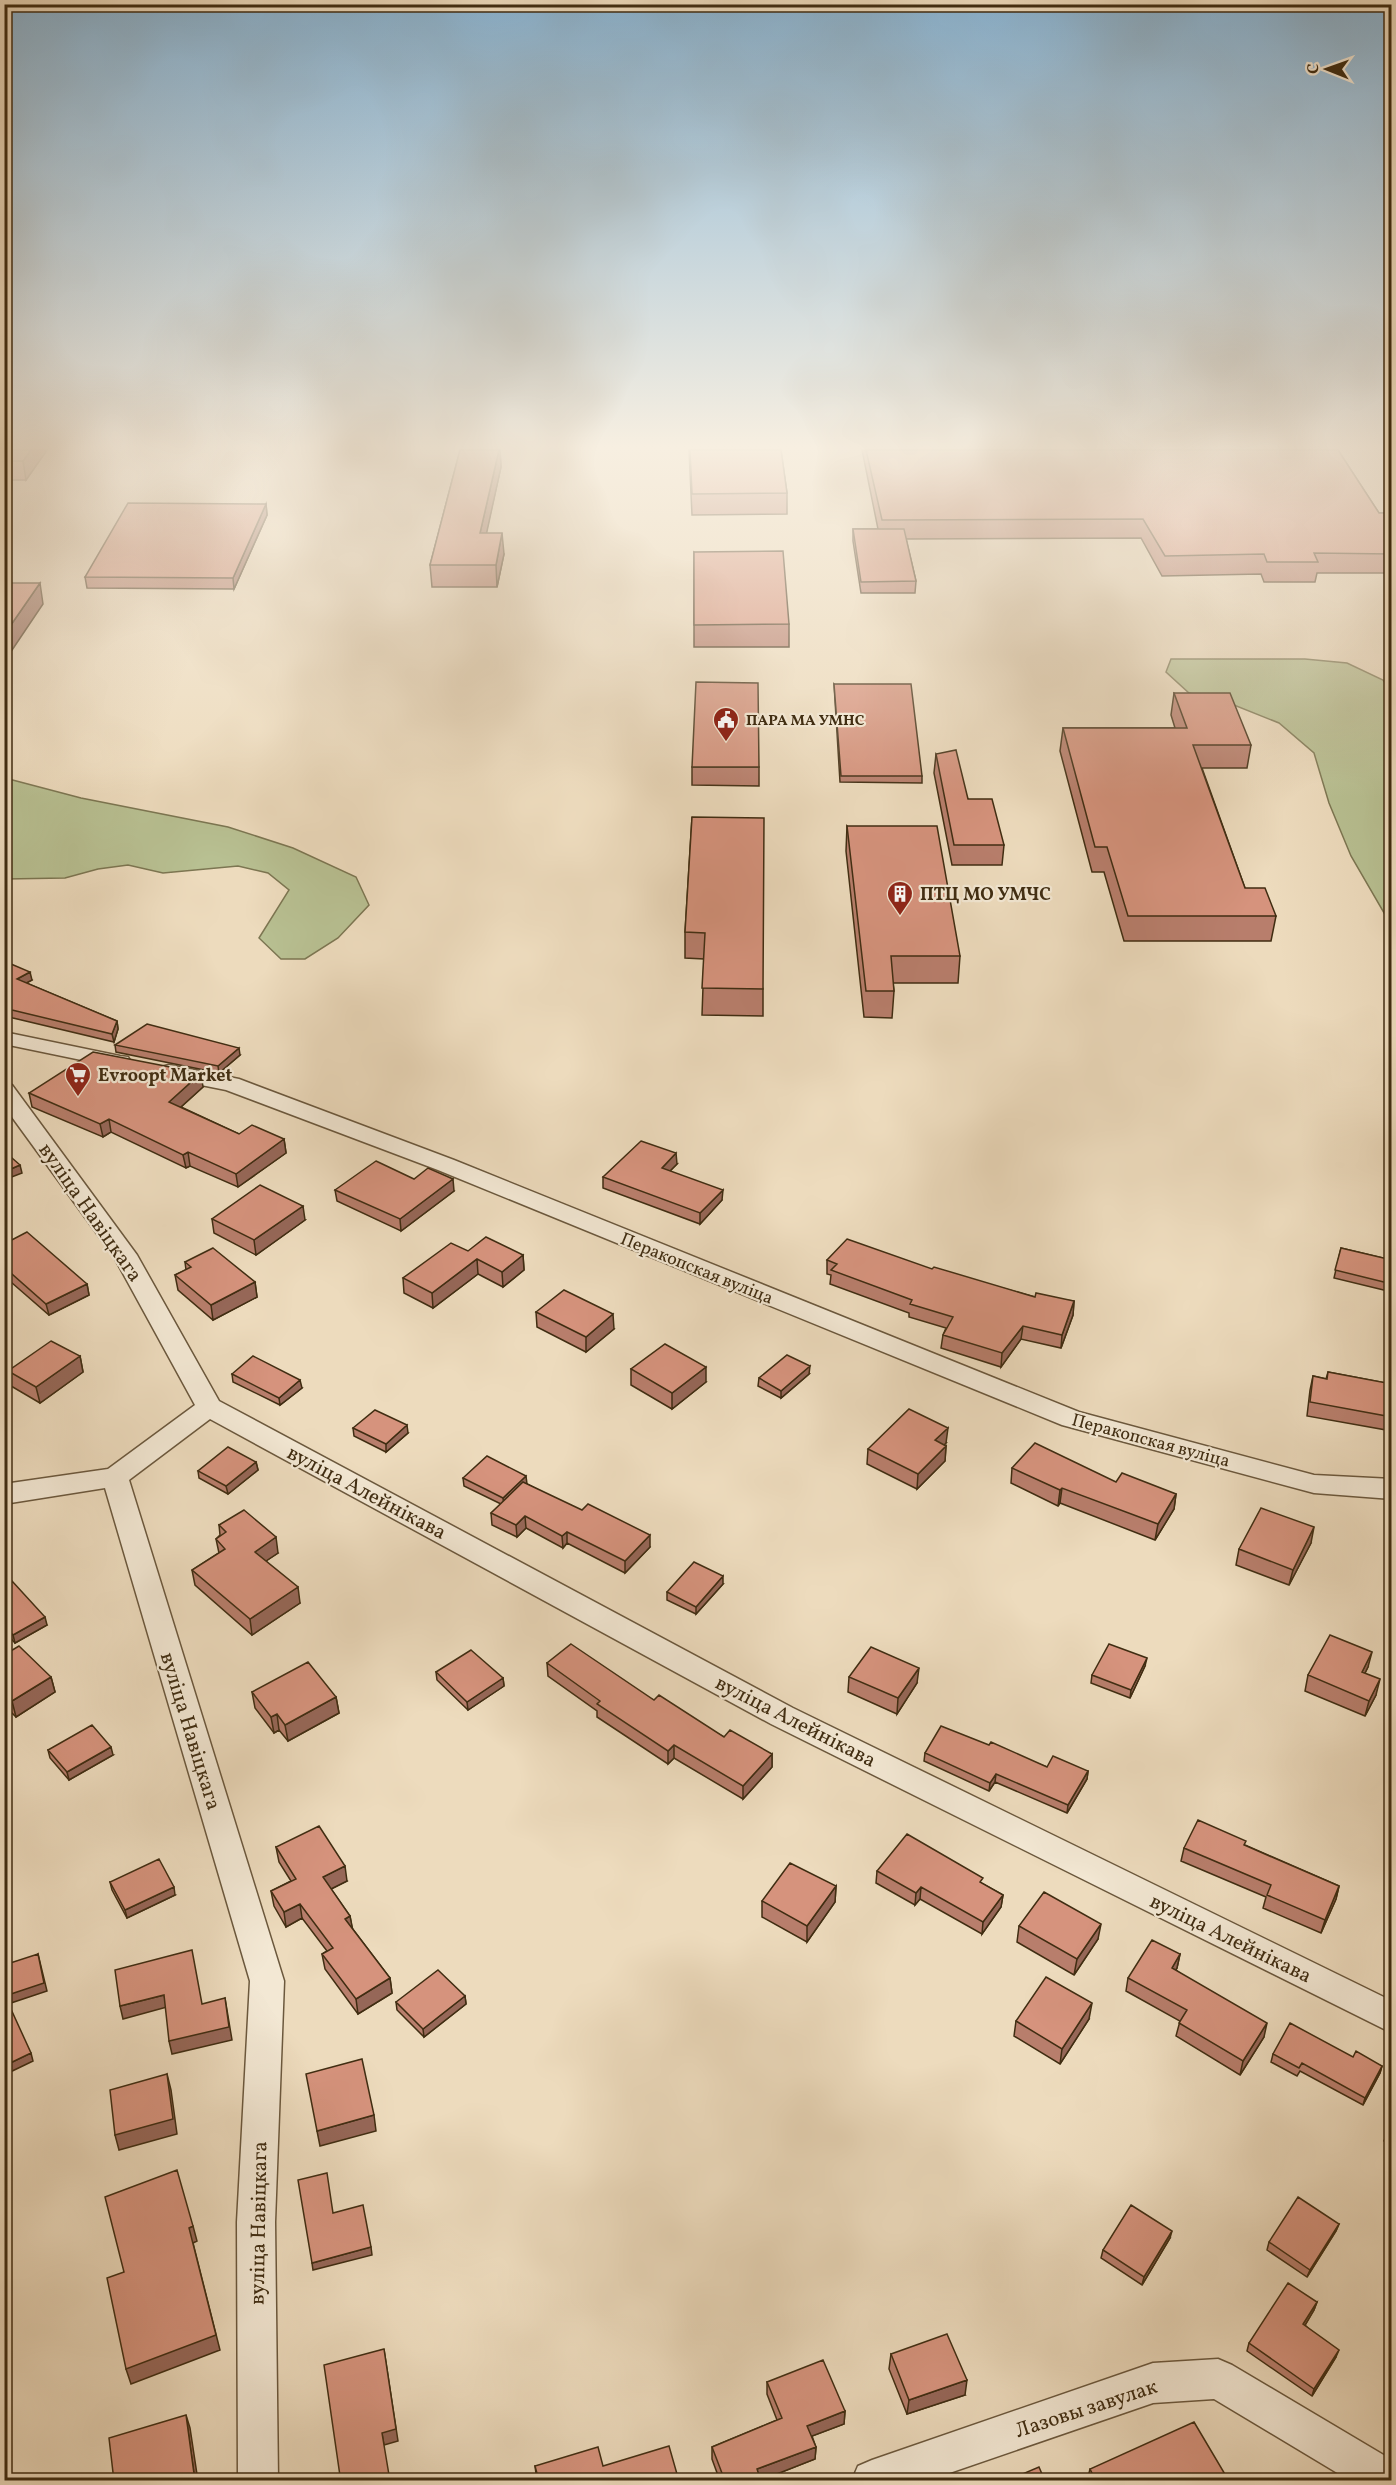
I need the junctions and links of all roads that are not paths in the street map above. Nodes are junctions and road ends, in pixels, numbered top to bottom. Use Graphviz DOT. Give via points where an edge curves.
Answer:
graph roads {
  1 [pos="4,1038"];
  2 [pos="4,1090"];
  3 [pos="209,1407"];
  4 [pos="115,1477"];
  5 [pos="1392,1489"];
  6 [pos="4,1494"];
  7 [pos="1392,2018"];
  8 [pos="258,2481"];
  9 [pos="872,2481"];
  10 [pos="1386,2481"];
  1 -- 5 [label="street, Перакопская вуліца" via="231,1084 446,1165 1071,1419 1314,1484"];
  2 -- 3 [label="street, вуліца Навіцкага" via="125,1255"];
  3 -- 4 [label="street"];
  3 -- 7 [label="street, вуліца Алейнікава" via="782,1716"];
  4 -- 6 [label="street"];
  4 -- 8 [label="street, вуліца Навіцкага" via="267,1981 256,2222"];
  9 -- 10 [label="street, Лазовы завулак" via="1153,2383 1218,2379"];
}
